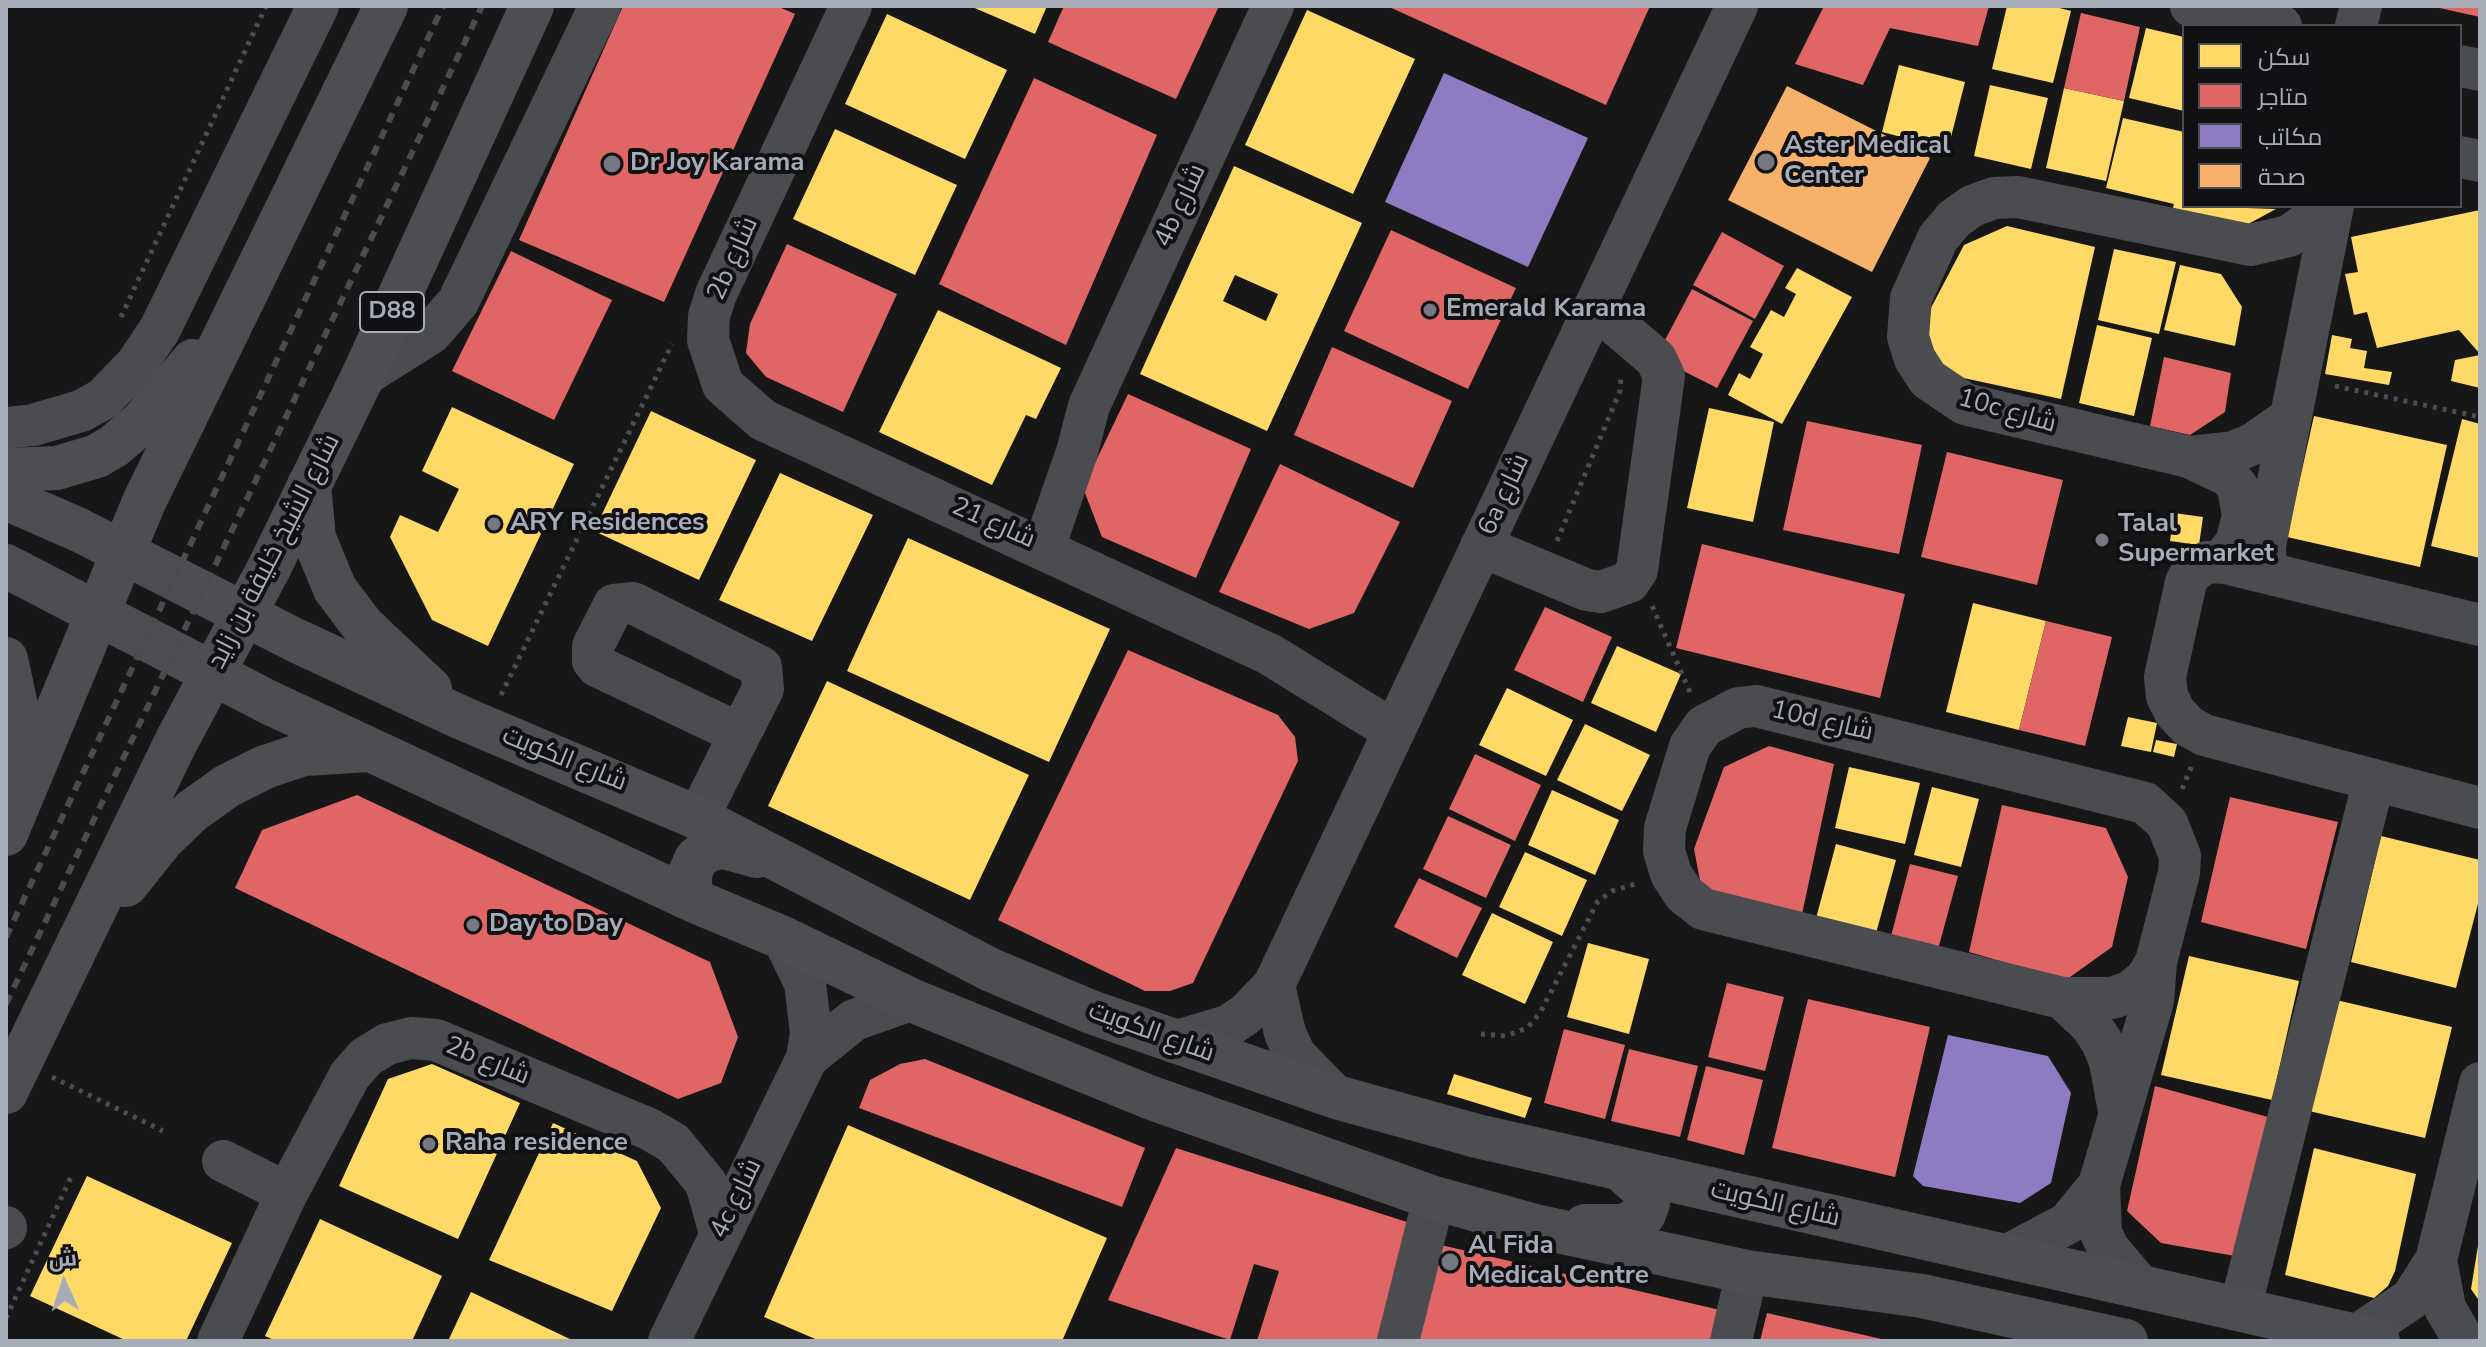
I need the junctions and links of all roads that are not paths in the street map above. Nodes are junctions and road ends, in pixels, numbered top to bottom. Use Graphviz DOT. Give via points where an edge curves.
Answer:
graph roads {
  1 [pos="318,6"];
  2 [pos="386,6"];
  3 [pos="532,6"];
  4 [pos="600,6"];
  5 [pos="851,6"];
  6 [pos="1273,6"];
  7 [pos="1737,6"];
  8 [pos="2191,6"];
  9 [pos="2272,24"];
  10 [pos="2329,208"];
  11 [pos="2332,208"];
  12 [pos="2250,245"];
  13 [pos="236,310"];
  14 [pos="2312,311"];
  15 [pos="1609,319"];
  16 [pos="363,376"];
  17 [pos="723,385"];
  18 [pos="2295,398"];
  19 [pos="6,428"];
  20 [pos="2189,457"];
  21 [pos="6,470"];
  22 [pos="309,485"];
  23 [pos="6,498"];
  24 [pos="1028,540"];
  25 [pos="1481,546"];
  26 [pos="122,553"];
  27 [pos="2217,561"];
  28 [pos="6,566"];
  29 [pos="2271,574"];
  30 [pos="98,611"];
  31 [pos="245,615"];
  32 [pos="2480,625"];
  33 [pos="6,659"];
  34 [pos="214,673"];
  35 [pos="1399,719"];
  36 [pos="474,723"];
  37 [pos="740,734"];
  38 [pos="373,750"];
  39 [pos="2374,780"];
  40 [pos="26,791"];
  41 [pos="2480,808"];
  42 [pos="698,818"];
  43 [pos="6,834"];
  44 [pos="793,869"];
  45 [pos="697,902"];
  46 [pos="783,938"];
  47 [pos="76,946"];
  48 [pos="2156,962"];
  49 [pos="1274,985"];
  50 [pos="2062,998"];
  51 [pos="911,1000"];
  52 [pos="1174,1042"];
  53 [pos="807,1058"];
  54 [pos="13,1077"];
  55 [pos="2479,1095"];
  56 [pos="1336,1097"];
  57 [pos="2119,1116"];
  58 [pos="223,1161"];
  59 [pos="2468,1162"];
  60 [pos="1623,1171"];
  61 [pos="2099,1185"];
  62 [pos="287,1193"];
  63 [pos="1434,1198"];
  64 [pos="1535,1226"];
  65 [pos="720,1233"];
  66 [pos="2006,1256"];
  67 [pos="2436,1260"];
  68 [pos="1747,1272"];
  69 [pos="2140,1286"];
  70 [pos="2240,1309"];
  71 [pos="2367,1338"];
  72 [pos="218,1341"];
  73 [pos="669,1341"];
  74 [pos="1398,1341"];
  75 [pos="1731,1341"];
  76 [pos="2126,1341"];
  77 [pos="2464,1341"];
  1 -- 19 [label="street" via="160,329 136,365 112,391 81,411"];
  2 -- 13 [label="main road"];
  3 -- 16 [label="main road, شارع الشيخ خليفة بن زايد / D88"];
  4 -- 16 [label="street" via="458,302 431,333"];
  5 -- 17 [label="street, 2b شارع" via="716,294 708,340"];
  6 -- 24 [label="street, 4b شارع" via="1089,406 1053,457"];
  7 -- 15 [label="street, 6a شارع"];
  8 -- 9 [label="street"];
  10 -- 12 [label="street, 10c شارع" via="2289,236"];
  11 -- 14 [label="street, 10c شارع"];
  12 -- 14 [label="street, 10c شارع" via="2293,280"];
  12 -- 20 [label="street, 10c شارع" via="2018,197 1994,198 1972,206 1938,238 1911,298 1908,337 1915,359 1944,394 1965,404"];
  13 -- 21 [label="main road" via="142,422 114,446 57,468"];
  13 -- 26 [label="main road"];
  14 -- 18 [label="street, 10c شارع"];
  15 -- 25 [label="street, 6a شارع"];
  15 -- 25 [label="street" via="1656,359 1666,385 1637,570 1629,582 1601,592"];
  16 -- 22 [label="main road, شارع الشيخ خليفة بن زايد / D88"];
  17 -- 24 [label="street, شارع 21" via="763,420"];
  18 -- 20 [label="street, 10c شارع" via="2253,444"];
  18 -- 29 [label="street, 10c شارع" via="2265,546"];
  20 -- 27 [label="street, 10c شارع" via="2229,476 2243,501 2236,543"];
  22 -- 31 [label="main road, شارع الشيخ خليفة بن زايد / D88"];
  22 -- 36 [label="main road" via="314,538 335,589 384,647"];
  23 -- 26 [label="main road, شارع الكويت"];
  24 -- 35 [label="street, شارع 21"];
  25 -- 35 [label="street, 6a شارع"];
  26 -- 30 [label="main road"];
  26 -- 31 [label="main road, شارع الكويت"];
  27 -- 29 [label="street"];
  27 -- 39 [label="street" via="2198,566 2186,582 2165,677 2175,712 2204,735"];
  28 -- 30 [label="main road"];
  29 -- 32 [label="street"];
  30 -- 34 [label="main road"];
  30 -- 40 [label="main road"];
  31 -- 34 [label="main road, شارع الشيخ خليفة بن زايد / D88"];
  31 -- 36 [label="main road, شارع الكويت"];
  33 -- 40 [label="main road"];
  34 -- 38 [label="main road"];
  34 -- 47 [label="main road, شارع الشيخ خليفة بن زايد / D88"];
  35 -- 49 [label="street, 6a شارع"];
  36 -- 42 [label="main road, شارع الكويت"];
  37 -- 42 [label="street"];
  38 -- 45 [label="main road"];
  38 -- 47 [label="main road" via="304,754 227,786 162,840"];
  39 -- 41 [label="street"];
  39 -- 70 [label="street"];
  40 -- 43 [label="main road"];
  42 -- 44 [label="main road, شارع الكويت"];
  44 -- 45 [label="main road" via="737,849 708,850 690,873"];
  44 -- 52 [label="main road, شارع الكويت" via="991,970"];
  45 -- 46 [label="main road"];
  46 -- 51 [label="main road"];
  46 -- 53 [label="street, 4c شارع" via="805,983 811,1033"];
  47 -- 54 [label="main road, شارع الشيخ خليفة بن زايد / D88"];
  48 -- 50 [label="street" via="2138,985 2113,998"];
  48 -- 50 [label="street, 10d شارع" via="2179,873 2176,839 2158,812 2131,797 1775,710 1738,708 1704,726 1690,746 1665,828 1671,874 1693,902 1727,918"];
  48 -- 57 [label="street" via="2153,1001"];
  49 -- 52 [label="street, 6a شارع" via="1228,1026"];
  49 -- 56 [label="street" via="1295,1055"];
  50 -- 57 [label="street" via="2102,1042"];
  51 -- 53 [label="street, 4c شارع" via="854,1020"];
  51 -- 63 [label="main road" via="1149,1097"];
  52 -- 56 [label="main road, شارع الكويت"];
  53 -- 65 [label="street, 4c شارع"];
  55 -- 59 [label="street"];
  56 -- 60 [label="main road, شارع الكويت"];
  57 -- 61 [label="street"];
  58 -- 62 [label="street"];
  59 -- 67 [label="street"];
  60 -- 64 [label="main road" via="1646,1192 1648,1203 1637,1222"];
  60 -- 66 [label="main road, شارع الكويت"];
  61 -- 66 [label="street" via="2068,1223"];
  61 -- 69 [label="street" via="2101,1233"];
  62 -- 65 [label="street, 2b شارع" via="350,1075 366,1057 411,1038 436,1040 673,1143 706,1183"];
  62 -- 72 [label="street, 2b شارع"];
  63 -- 64 [label="main road"];
  63 -- 74 [label="street"];
  64 -- 68 [label="main road"];
  65 -- 73 [label="street, 4c شارع"];
  66 -- 69 [label="main road, شارع الكويت"];
  67 -- 71 [label="street" via="2411,1299"];
  67 -- 77 [label="street" via="2445,1308"];
  68 -- 75 [label="street"];
  68 -- 76 [label="main road" via="1922,1296"];
  69 -- 70 [label="main road, شارع الكويت"];
  70 -- 71 [label="main road, شارع الكويت"];
}
